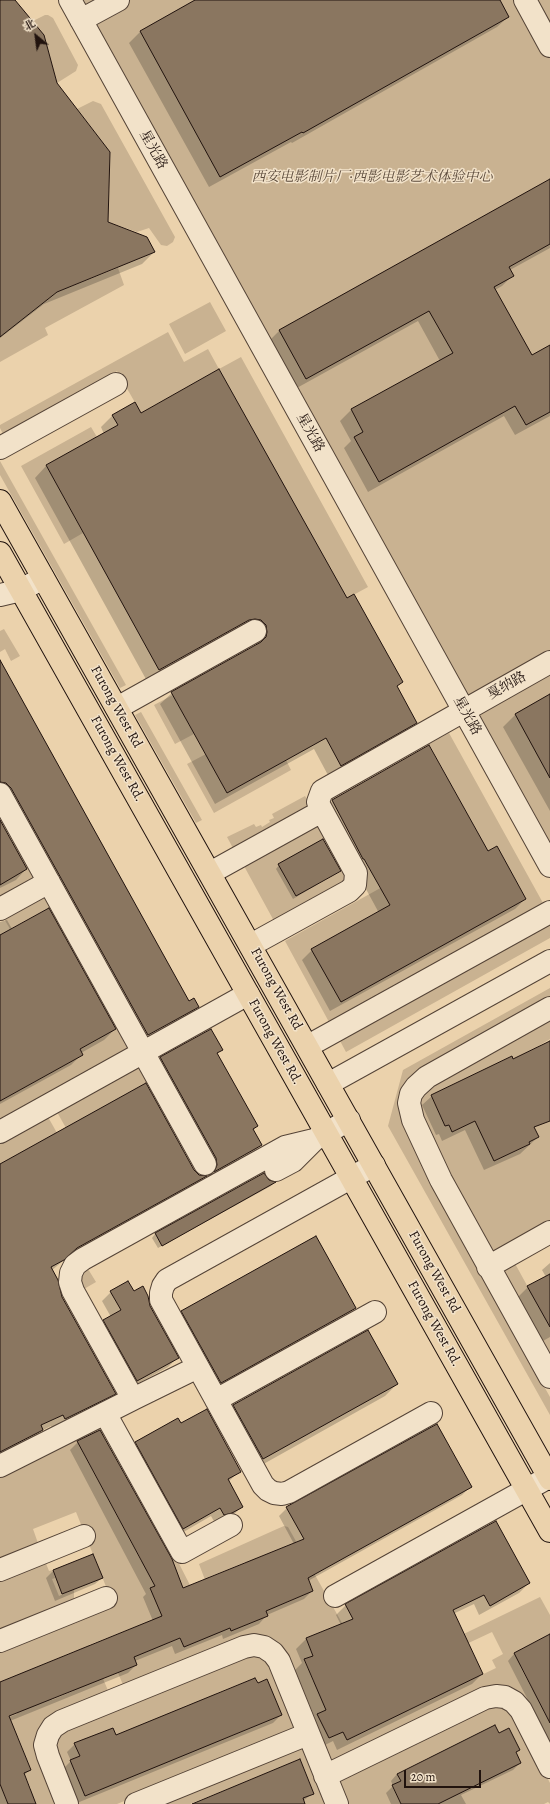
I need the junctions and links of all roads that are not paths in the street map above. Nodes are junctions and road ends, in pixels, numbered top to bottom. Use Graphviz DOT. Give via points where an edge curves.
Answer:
graph roads {
  1 [pos="70,0"];
  2 [pos="118,0"];
  3 [pos="525,0"];
  4 [pos="81,20"];
  5 [pos="550,46"];
  6 [pos="116,384"];
  7 [pos="0,448"];
  8 [pos="0,501"];
  9 [pos="0,553"];
  10 [pos="43,578"];
  11 [pos="21,590"];
  12 [pos="0,595"];
  13 [pos="0,613"];
  14 [pos="255,631"];
  15 [pos="550,662"];
  16 [pos="117,708"];
  17 [pos="464,710"];
  18 [pos="0,794"];
  19 [pos="322,811"];
  20 [pos="550,866"];
  21 [pos="210,873"];
  22 [pos="48,882"];
  23 [pos="0,908"];
  24 [pos="550,912"];
  25 [pos="251,945"];
  26 [pos="550,961"];
  27 [pos="248,994"];
  28 [pos="550,1008"];
  29 [pos="308,1046"];
  30 [pos="143,1052"];
  31 [pos="328,1084"];
  32 [pos="349,1120"];
  33 [pos="0,1132"];
  34 [pos="320,1136"];
  35 [pos="205,1164"];
  36 [pos="374,1165"];
  37 [pos="276,1170"];
  38 [pos="352,1178"];
  39 [pos="550,1232"];
  40 [pos="488,1267"];
  41 [pos="375,1312"];
  42 [pos="198,1367"];
  43 [pos="550,1377"];
  44 [pos="133,1399"];
  45 [pos="216,1400"];
  46 [pos="105,1413"];
  47 [pos="431,1413"];
  48 [pos="0,1466"];
  49 [pos="550,1478"];
  50 [pos="527,1490"];
  51 [pos="231,1525"];
  52 [pos="550,1531"];
  53 [pos="84,1536"];
  54 [pos="0,1570"];
  55 [pos="335,1596"];
  56 [pos="106,1598"];
  57 [pos="0,1641"];
  58 [pos="308,1734"];
  59 [pos="550,1767"];
  60 [pos="326,1776"];
  61 [pos="67,1804"];
  62 [pos="136,1804"];
  63 [pos="337,1804"];
  1 -- 4 [label="street, 星光路"];
  2 -- 4 [label="street"];
  3 -- 5 [label="street"];
  4 -- 17 [label="street, 星光路"];
  6 -- 7 [label="street"];
  8 -- 10 [label="main road, Furong West Rd"];
  9 -- 11 [label="main road, Furong West Rd."];
  10 -- 11 [label="street"];
  10 -- 16 [label="main road, Furong West Rd"];
  11 -- 12 [label="street"];
  11 -- 13 [label="street"];
  11 -- 27 [label="main road, Furong West Rd."];
  14 -- 16 [label="street"];
  15 -- 17 [label="street, 戛纳路"];
  16 -- 21 [label="main road, Furong West Rd"];
  17 -- 19 [label="street, 戛纳路" via="326,786 319,795 318,802"];
  17 -- 20 [label="street, 星光路"];
  18 -- 22 [label="street"];
  19 -- 21 [label="street"];
  19 -- 25 [label="street" via="356,873 355,884 349,891"];
  21 -- 25 [label="main road, Furong West Rd"];
  22 -- 23 [label="street"];
  22 -- 30 [label="street"];
  24 -- 29 [label="street"];
  25 -- 29 [label="main road, Furong West Rd"];
  26 -- 31 [label="street"];
  27 -- 30 [label="street"];
  27 -- 34 [label="main road, Furong West Rd."];
  28 -- 43 [label="street" via="426,1077 411,1094 409,1103 413,1120 441,1180"];
  29 -- 31 [label="main road, Furong West Rd"];
  30 -- 33 [label="street"];
  30 -- 35 [label="street"];
  31 -- 32 [label="main road, Furong West Rd"];
  32 -- 34 [label="street"];
  32 -- 36 [label="main road, Furong West Rd"];
  34 -- 37 [label="street" via="292,1161"];
  34 -- 38 [label="main road, Furong West Rd."];
  34 -- 44 [label="street" via="285,1147 75,1265 70,1282 73,1292"];
  36 -- 38 [label="street"];
  36 -- 49 [label="main road, Furong West Rd"];
  38 -- 42 [label="street" via="167,1280 160,1293 161,1300"];
  38 -- 50 [label="main road, Furong West Rd."];
  39 -- 40 [label="street"];
  41 -- 45 [label="street"];
  42 -- 44 [label="street"];
  42 -- 45 [label="street"];
  44 -- 46 [label="street"];
  45 -- 47 [label="street" via="263,1484 268,1490 282,1494"];
  46 -- 48 [label="street"];
  46 -- 51 [label="street" via="182,1552"];
  49 -- 50 [label="street"];
  50 -- 52 [label="main road, Furong West Rd."];
  50 -- 55 [label="street"];
  53 -- 54 [label="street"];
  56 -- 57 [label="street"];
  58 -- 60 [label="street"];
  58 -- 61 [label="street" via="279,1661 264,1647 244,1647 62,1721 53,1727 45,1745"];
  58 -- 62 [label="street"];
  59 -- 60 [label="street" via="521,1710 506,1697 496,1696 485,1698"];
  60 -- 63 [label="street"];
}
